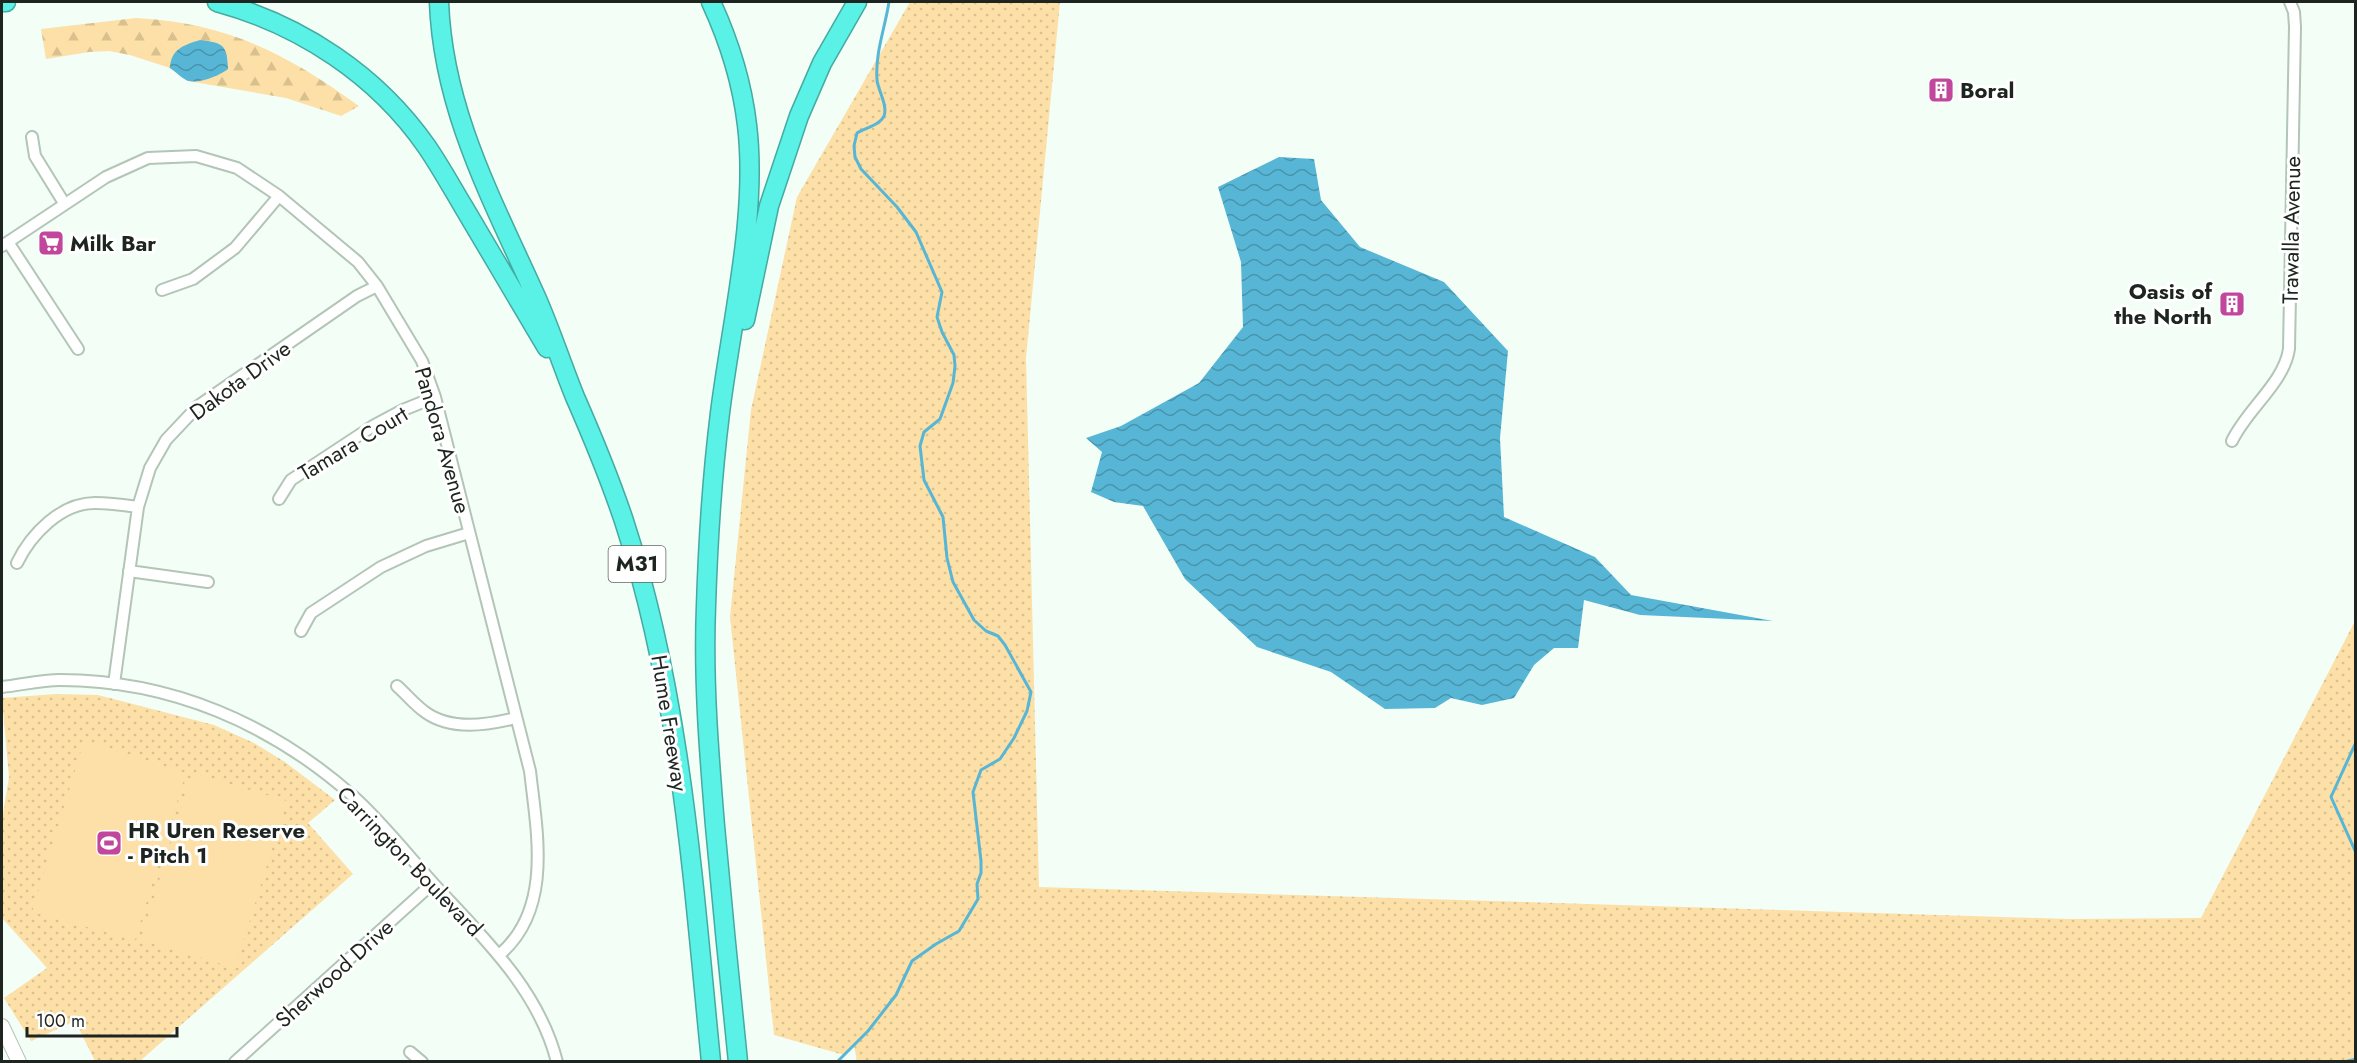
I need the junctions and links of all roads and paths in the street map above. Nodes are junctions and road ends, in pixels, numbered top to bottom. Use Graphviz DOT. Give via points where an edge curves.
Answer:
graph roads {
  1 [pos="2,2"];
  2 [pos="6,2"];
  3 [pos="217,2"];
  4 [pos="439,2"];
  5 [pos="711,2"];
  6 [pos="856,2"];
  7 [pos="2290,2"];
  8 [pos="33,137"];
  9 [pos="279,196"];
  10 [pos="64,203"];
  11 [pos="5,244"];
  12 [pos="377,286"];
  13 [pos="162,290"];
  14 [pos="78,349"];
  15 [pos="575,396"];
  16 [pos="435,397"];
  17 [pos="2232,441"];
  18 [pos="715,468"];
  19 [pos="279,499"];
  20 [pos="138,507"];
  21 [pos="469,533"];
  22 [pos="17,563"];
  23 [pos="129,571"];
  24 [pos="208,582"];
  25 [pos="301,631"];
  26 [pos="114,684"];
  27 [pos="397,686"];
  28 [pos="2,687"];
  29 [pos="516,718"];
  30 [pos="433,883"];
  31 [pos="497,952"];
  32 [pos="2,1026"];
  33 [pos="410,1052"];
  34 [pos="236,1061"];
  35 [pos="19,1062"];
  36 [pos="422,1062"];
  37 [pos="557,1062"];
  38 [pos="711,1062"];
  39 [pos="738,1062"];
  1 -- 2 [label="highway"];
  3 -- 15 [label="highway" via="271,20 322,47 392,105 427,147"];
  4 -- 15 [label="highway" via="452,98 466,142 539,303"];
  5 -- 18 [label="highway" via="723,27 742,91 750,168"];
  6 -- 18 [label="highway" via="822,63 799,116 769,206"];
  7 -- 17 [label="street, Trawalla Avenue" via="2295,27 2289,349 2282,373 2244,418"];
  8 -- 10 [label="street" via="35,156"];
  9 -- 10 [label="street, Pandora Avenue" via="237,168 196,156 147,158"];
  9 -- 12 [label="street, Pandora Avenue" via="358,262"];
  9 -- 13 [label="street" via="235,248 192,279"];
  10 -- 11 [label="street, Pandora Avenue"];
  11 -- 14 [label="street"];
  12 -- 16 [label="street, Pandora Avenue" via="422,361"];
  12 -- 20 [label="street, Dakota Drive" via="198,406 166,440 150,468"];
  15 -- 38 [label="highway, Hume Freeway / M31" via="625,522 661,663 675,739"];
  16 -- 19 [label="street, Tamara Court" via="373,426 291,480"];
  16 -- 21 [label="street, Pandora Avenue"];
  18 -- 39 [label="highway, Hume Freeway" via="705,681"];
  20 -- 22 [label="street" via="93,503 70,508 26,544"];
  20 -- 23 [label="street, Dakota Drive"];
  21 -- 25 [label="street" via="426,546 381,567 311,612"];
  21 -- 29 [label="street, Pandora Avenue"];
  23 -- 24 [label="street"];
  23 -- 26 [label="street, Dakota Drive"];
  26 -- 28 [label="street, Carrington Boulevard" via="60,680"];
  26 -- 30 [label="street, Carrington Boulevard" via="164,693 218,710 283,743 357,800"];
  27 -- 29 [label="street" via="436,719 477,725"];
  29 -- 31 [label="street, Pandora Avenue" via="530,771 537,883 529,913"];
  30 -- 31 [label="street, Carrington Boulevard"];
  30 -- 34 [label="street, Sherwood Drive"];
  31 -- 37 [label="street, Carrington Boulevard" via="526,990"];
  32 -- 35 [label="street"];
  33 -- 36 [label="street"];
}
